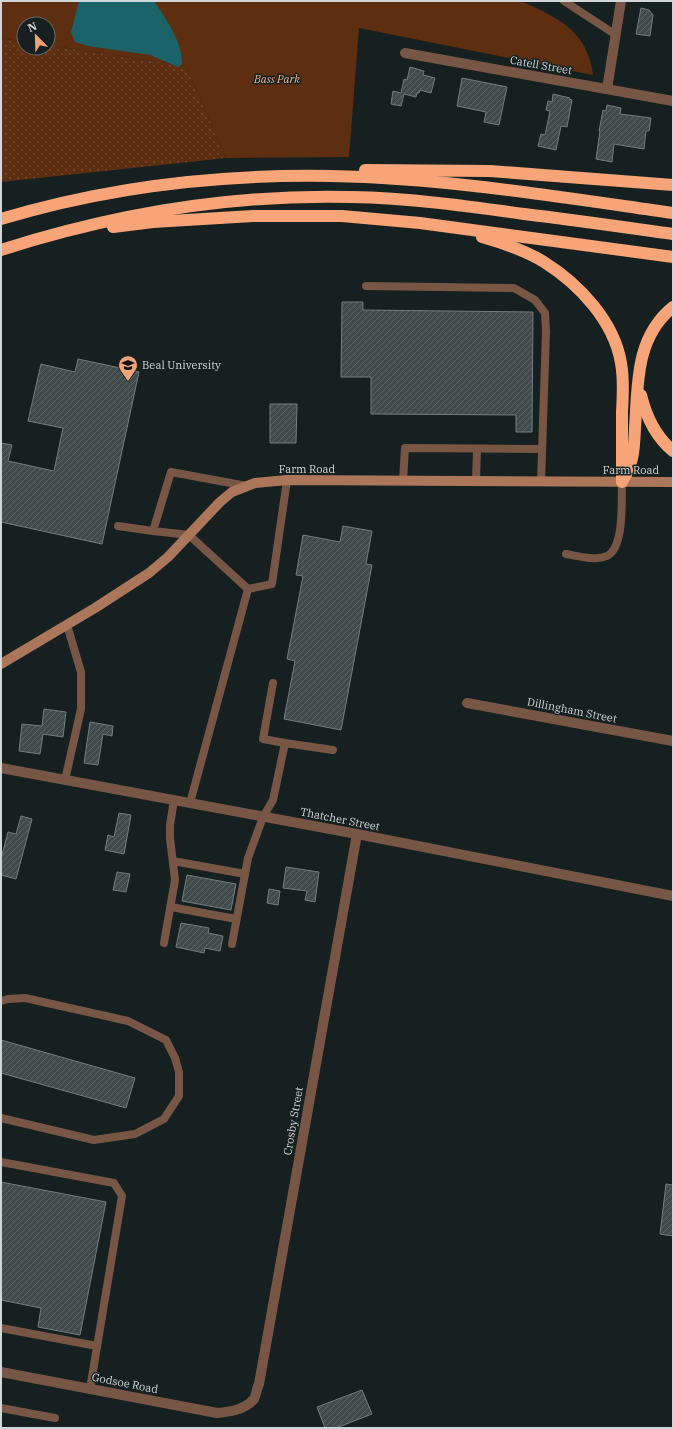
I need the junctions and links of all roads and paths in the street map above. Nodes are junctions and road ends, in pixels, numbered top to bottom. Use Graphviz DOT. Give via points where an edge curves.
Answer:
graph roads {
  1 [pos="564,1"];
  2 [pos="621,1"];
  3 [pos="616,34"];
  4 [pos="405,53"];
  5 [pos="607,89"];
  6 [pos="673,102"];
  7 [pos="239,178"];
  8 [pos="673,186"];
  9 [pos="673,213"];
  10 [pos="1,220"];
  11 [pos="420,223"];
  12 [pos="673,234"];
  13 [pos="41,238"];
  14 [pos="1,250"];
  15 [pos="673,257"];
  16 [pos="366,286"];
  17 [pos="673,307"];
  18 [pos="638,376"];
  19 [pos="477,449"];
  20 [pos="542,449"];
  21 [pos="673,451"];
  22 [pos="287,480"];
  23 [pos="403,481"];
  24 [pos="476,481"];
  25 [pos="541,482"];
  26 [pos="622,482"];
  27 [pos="673,482"];
  28 [pos="247,486"];
  29 [pos="118,526"];
  30 [pos="153,531"];
  31 [pos="189,535"];
  32 [pos="566,554"];
  33 [pos="248,589"];
  34 [pos="67,625"];
  35 [pos="1,664"];
  36 [pos="273,683"];
  37 [pos="467,703"];
  38 [pos="673,741"];
  39 [pos="285,743"];
  40 [pos="333,750"];
  41 [pos="1,768"];
  42 [pos="65,780"];
  43 [pos="174,800"];
  44 [pos="190,803"];
  45 [pos="264,817"];
  46 [pos="357,834"];
  47 [pos="173,861"];
  48 [pos="245,874"];
  49 [pos="673,896"];
  50 [pos="171,907"];
  51 [pos="236,919"];
  52 [pos="164,943"];
  53 [pos="232,944"];
  54 [pos="1,1001"];
  55 [pos="1,1118"];
  56 [pos="1,1162"];
  57 [pos="1,1328"];
  58 [pos="97,1346"];
  59 [pos="1,1374"];
  60 [pos="90,1389"];
  61 [pos="243,1407"];
  62 [pos="1,1408"];
  63 [pos="55,1418"];
  1 -- 3 [label="lane"];
  2 -- 3 [label="street"];
  3 -- 5 [label="street"];
  4 -- 5 [label="street, Catell Street"];
  5 -- 6 [label="street, Catell Street"];
  7 -- 8 [label="highway" via="320,170 453,170"];
  7 -- 9 [label="highway" via="331,176 400,179 531,193"];
  7 -- 10 [label="highway" via="125,191 58,204"];
  11 -- 13 [label="highway" via="342,216 253,216 153,222"];
  11 -- 15 [label="highway"];
  11 -- 26 [label="highway" via="488,239 531,255 563,276 596,308 611,332 621,363"];
  12 -- 13 [label="highway" via="452,204 395,199 306,197 173,209 106,221"];
  13 -- 14 [label="highway"];
  16 -- 20 [label="lane" via="514,288 534,300 545,312"];
  17 -- 18 [label="highway" via="657,323 647,341"];
  18 -- 21 [label="highway" via="648,417 660,438"];
  18 -- 26 [label="highway" via="634,449 631,466"];
  19 -- 20 [label="lane"];
  19 -- 23 [label="lane" via="405,448"];
  19 -- 24 [label="lane"];
  20 -- 25 [label="lane"];
  22 -- 23 [label="street, Farm Road"];
  22 -- 28 [label="street, Farm Road"];
  22 -- 33 [label="lane" via="272,584"];
  23 -- 24 [label="street, Farm Road"];
  24 -- 25 [label="street, Farm Road"];
  25 -- 26 [label="street, Farm Road"];
  26 -- 27 [label="street, Farm Road"];
  26 -- 32 [label="lane" via="620,529 613,552 597,558"];
  28 -- 30 [label="lane" via="171,472"];
  28 -- 31 [label="street, Farm Road" via="226,497"];
  29 -- 30 [label="lane"];
  30 -- 31 [label="lane"];
  31 -- 33 [label="lane"];
  31 -- 34 [label="street, Farm Road" via="149,573"];
  33 -- 44 [label="lane"];
  34 -- 35 [label="street, Farm Road"];
  34 -- 42 [label="lane" via="81,672 81,709"];
  36 -- 39 [label="lane" via="263,739"];
  37 -- 38 [label="street, Dillingham Street"];
  39 -- 40 [label="lane"];
  39 -- 45 [label="lane" via="273,800"];
  41 -- 42 [label="street, Thatcher Street"];
  42 -- 43 [label="street, Thatcher Street"];
  43 -- 44 [label="street, Thatcher Street"];
  43 -- 47 [label="lane" via="170,825"];
  44 -- 45 [label="street, Thatcher Street"];
  45 -- 46 [label="street, Thatcher Street"];
  45 -- 48 [label="lane" via="250,850"];
  46 -- 49 [label="street, Thatcher Street"];
  46 -- 61 [label="street, Crosby Street" via="259,1384 254,1398"];
  47 -- 48 [label="lane"];
  47 -- 50 [label="lane" via="175,880"];
  48 -- 51 [label="lane"];
  50 -- 51 [label="lane"];
  50 -- 52 [label="lane"];
  51 -- 53 [label="lane"];
  54 -- 55 [label="lane" via="25,998 128,1021 166,1040 179,1072 179,1096 164,1119 135,1134 94,1140"];
  56 -- 58 [label="lane" via="114,1183 122,1196"];
  57 -- 58 [label="lane"];
  58 -- 60 [label="lane"];
  59 -- 60 [label="street, Godsoe Road"];
  60 -- 61 [label="street, Godsoe Road" via="217,1413"];
  62 -- 63 [label="lane"];
}
